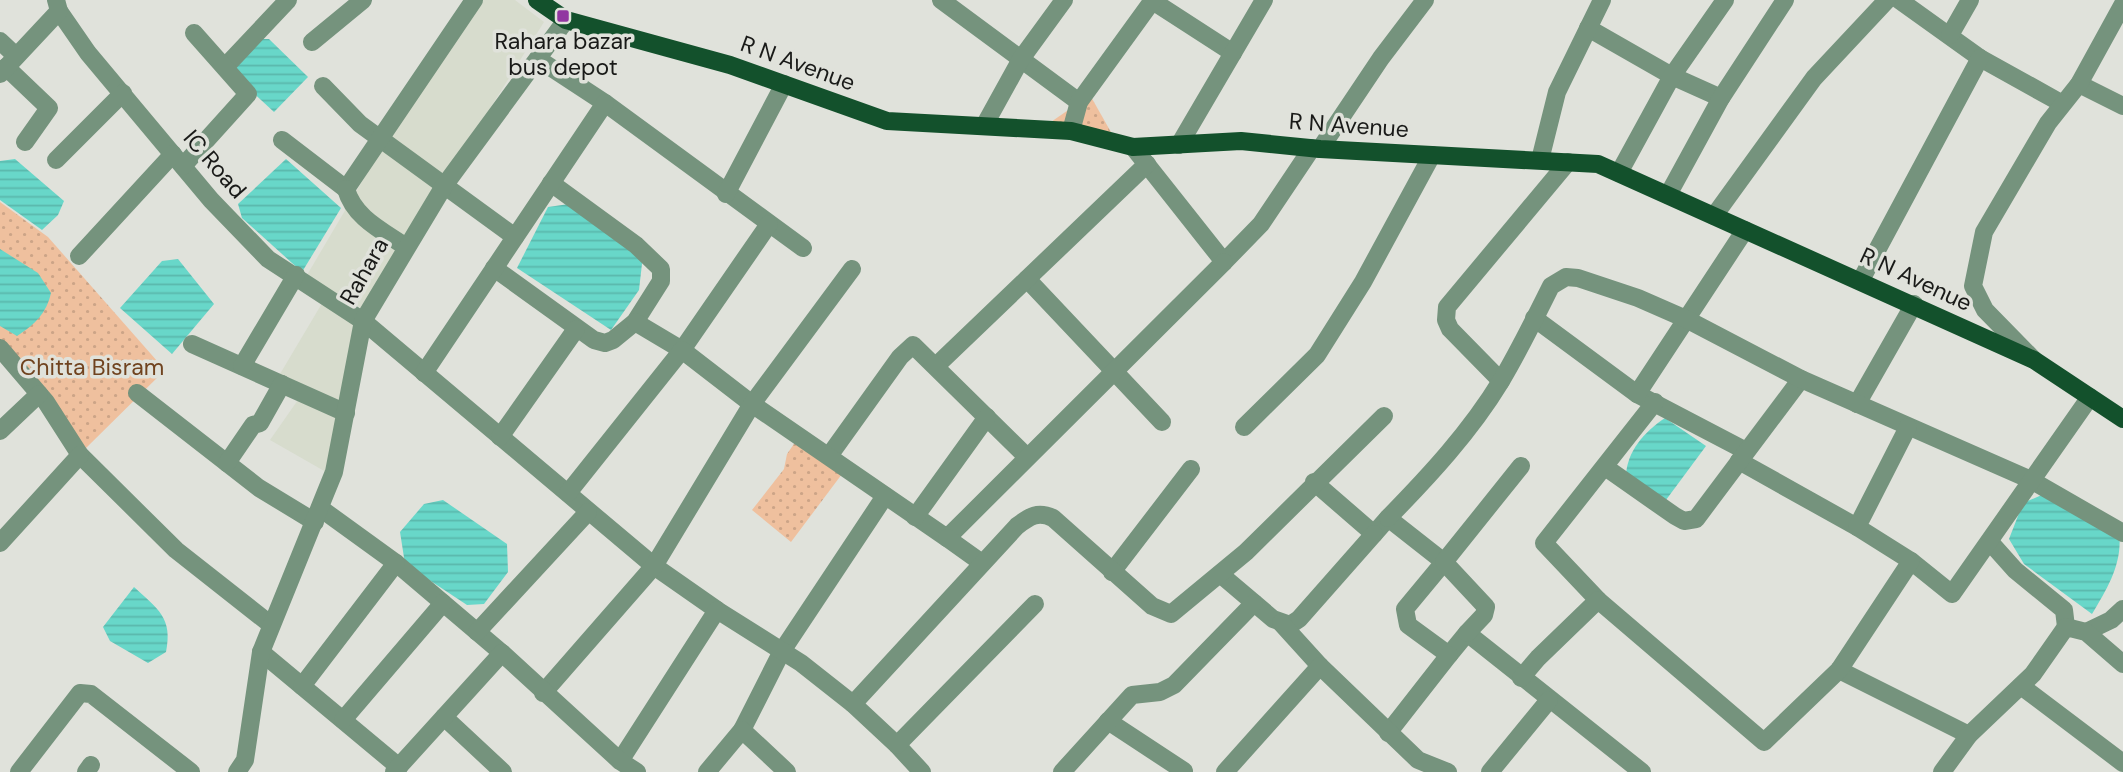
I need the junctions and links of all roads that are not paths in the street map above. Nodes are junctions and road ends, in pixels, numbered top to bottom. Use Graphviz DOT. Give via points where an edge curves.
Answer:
graph roads {
  1 [pos="288,0"];
  2 [pos="363,0"];
  3 [pos="474,0"];
  4 [pos="941,0"];
  5 [pos="1064,0"];
  6 [pos="1152,0"];
  7 [pos="1264,0"];
  8 [pos="1426,0"];
  9 [pos="1602,0"];
  10 [pos="1725,0"];
  11 [pos="1785,0"];
  12 [pos="1887,0"];
  13 [pos="1899,0"];
  14 [pos="1970,0"];
  15 [pos="540,1"];
  16 [pos="2123,4"];
  17 [pos="57,5"];
  18 [pos="566,20"];
  19 [pos="1588,28"];
  20 [pos="194,33"];
  21 [pos="1950,35"];
  22 [pos="0,41"];
  23 [pos="312,42"];
  24 [pos="1233,53"];
  25 [pos="1980,58"];
  26 [pos="538,59"];
  27 [pos="1021,59"];
  28 [pos="8,66"];
  29 [pos="225,67"];
  30 [pos="1672,76"];
  31 [pos="784,84"];
  32 [pos="2079,84"];
  33 [pos="323,86"];
  34 [pos="123,93"];
  35 [pos="1721,97"];
  36 [pos="1079,102"];
  37 [pos="605,103"];
  38 [pos="2061,103"];
  39 [pos="2123,106"];
  40 [pos="984,126"];
  41 [pos="1071,131"];
  42 [pos="282,140"];
  43 [pos="382,140"];
  44 [pos="25,142"];
  45 [pos="1179,145"];
  46 [pos="1133,147"];
  47 [pos="1316,148"];
  48 [pos="1433,155"];
  49 [pos="56,160"];
  50 [pos="178,160"];
  51 [pos="1540,160"];
  52 [pos="1568,162"];
  53 [pos="1147,164"];
  54 [pos="1619,173"];
  55 [pos="551,183"];
  56 [pos="444,186"];
  57 [pos="346,189"];
  58 [pos="726,194"];
  59 [pos="1668,195"];
  60 [pos="1714,216"];
  61 [pos="769,224"];
  62 [pos="1745,230"];
  63 [pos="515,237"];
  64 [pos="406,247"];
  65 [pos="803,248"];
  66 [pos="79,256"];
  67 [pos="1224,262"];
  68 [pos="494,268"];
  69 [pos="852,269"];
  70 [pos="296,275"];
  71 [pos="1027,279"];
  72 [pos="1861,280"];
  73 [pos="1914,304"];
  74 [pos="1534,318"];
  75 [pos="1686,319"];
  76 [pos="363,321"];
  77 [pos="635,321"];
  78 [pos="576,329"];
  79 [pos="192,344"];
  80 [pos="0,348"];
  81 [pos="682,350"];
  82 [pos="2034,360"];
  83 [pos="242,366"];
  84 [pos="936,366"];
  85 [pos="1115,372"];
  86 [pos="424,373"];
  87 [pos="1801,379"];
  88 [pos="1501,381"];
  89 [pos="282,384"];
  90 [pos="137,393"];
  91 [pos="39,394"];
  92 [pos="1637,394"];
  93 [pos="2090,397"];
  94 [pos="1655,402"];
  95 [pos="752,404"];
  96 [pos="1857,404"];
  97 [pos="346,413"];
  98 [pos="1384,416"];
  99 [pos="987,417"];
  100 [pos="2123,419"];
  101 [pos="1163,422"];
  102 [pos="1244,427"];
  103 [pos="1908,428"];
  104 [pos="0,431"];
  105 [pos="500,437"];
  106 [pos="80,455"];
  107 [pos="829,456"];
  108 [pos="1743,456"];
  109 [pos="1027,457"];
  110 [pos="227,463"];
  111 [pos="1521,466"];
  112 [pos="1605,467"];
  113 [pos="1191,469"];
  114 [pos="2031,480"];
  115 [pos="1314,482"];
  116 [pos="568,493"];
  117 [pos="884,496"];
  118 [pos="588,512"];
  119 [pos="317,515"];
  120 [pos="915,517"];
  121 [pos="1388,519"];
  122 [pos="1857,527"];
  123 [pos="2123,533"];
  124 [pos="1374,534"];
  125 [pos="947,538"];
  126 [pos="1990,542"];
  127 [pos="0,544"];
  128 [pos="1911,561"];
  129 [pos="1444,562"];
  130 [pos="396,563"];
  131 [pos="982,564"];
  132 [pos="654,566"];
  133 [pos="1112,572"];
  134 [pos="1220,574"];
  135 [pos="1598,600"];
  136 [pos="443,603"];
  137 [pos="1254,603"];
  138 [pos="1035,604"];
  139 [pos="2123,609"];
  140 [pos="717,610"];
  141 [pos="1281,623"];
  142 [pos="270,624"];
  143 [pos="2066,627"];
  144 [pos="477,632"];
  145 [pos="2086,632"];
  146 [pos="1467,633"];
  147 [pos="782,651"];
  148 [pos="261,652"];
  149 [pos="502,653"];
  150 [pos="1449,655"];
  151 [pos="2123,664"];
  152 [pos="1321,666"];
  153 [pos="1839,670"];
  154 [pos="1521,678"];
  155 [pos="302,686"];
  156 [pos="2021,686"];
  157 [pos="543,693"];
  158 [pos="1549,700"];
  159 [pos="853,704"];
  160 [pos="444,717"];
  161 [pos="343,720"];
  162 [pos="1108,721"];
  163 [pos="742,730"];
  164 [pos="1388,733"];
  165 [pos="1969,735"];
  166 [pos="897,745"];
  167 [pos="620,761"];
  168 [pos="2123,763"];
  169 [pos="396,769"];
  170 [pos="19,772"];
  171 [pos="191,772"];
  172 [pos="237,772"];
  173 [pos="503,772"];
  174 [pos="637,772"];
  175 [pos="707,772"];
  176 [pos="787,772"];
  177 [pos="922,772"];
  178 [pos="1062,772"];
  179 [pos="1184,772"];
  180 [pos="1225,772"];
  181 [pos="1448,772"];
  182 [pos="1490,772"];
  183 [pos="1642,772"];
  184 [pos="1942,772"];
  1 -- 29 [label="street"];
  2 -- 23 [label="street"];
  3 -- 43 [label="street"];
  4 -- 27 [label="street"];
  5 -- 27 [label="street"];
  6 -- 24 [label="street"];
  6 -- 36 [label="street"];
  7 -- 24 [label="street"];
  8 -- 47 [label="street"];
  9 -- 19 [label="street"];
  10 -- 30 [label="street"];
  11 -- 35 [label="street"];
  12 -- 60 [label="street" via="1814,78"];
  13 -- 21 [label="street"];
  14 -- 21 [label="street"];
  15 -- 18 [label="main road, R N Avenue"];
  16 -- 32 [label="street"];
  17 -- 28 [label="street"];
  17 -- 34 [label="street, IC Road" via="88,53"];
  18 -- 26 [label="street, Rahara"];
  18 -- 31 [label="main road, R N Avenue"];
  19 -- 30 [label="street"];
  19 -- 51 [label="street" via="1557,92"];
  20 -- 29 [label="street"];
  21 -- 25 [label="street"];
  22 -- 28 [label="street"];
  24 -- 45 [label="street"];
  25 -- 38 [label="street"];
  25 -- 72 [label="street"];
  26 -- 37 [label="street"];
  26 -- 56 [label="street, Rahara"];
  27 -- 36 [label="street"];
  27 -- 40 [label="street"];
  28 -- 44 [label="street" via="49,108"];
  29 -- 50 [label="street" via="248,94"];
  30 -- 35 [label="street"];
  30 -- 54 [label="street"];
  31 -- 40 [label="main road, R N Avenue" via="887,121"];
  31 -- 58 [label="street"];
  32 -- 38 [label="street"];
  32 -- 39 [label="street"];
  33 -- 43 [label="street"];
  34 -- 49 [label="street"];
  34 -- 50 [label="street, IC Road"];
  35 -- 59 [label="street"];
  36 -- 41 [label="street"];
  37 -- 55 [label="street"];
  37 -- 58 [label="street"];
  38 -- 82 [label="street" via="1984,232 1973,286 1985,310"];
  40 -- 41 [label="main road, R N Avenue"];
  41 -- 46 [label="main road, R N Avenue"];
  42 -- 57 [label="street"];
  43 -- 56 [label="street"];
  43 -- 57 [label="street"];
  45 -- 46 [label="main road, R N Avenue"];
  45 -- 47 [label="main road, R N Avenue" via="1241,141"];
  46 -- 53 [label="street"];
  47 -- 48 [label="main road, R N Avenue"];
  47 -- 67 [label="street" via="1261,223"];
  48 -- 51 [label="main road, R N Avenue"];
  48 -- 102 [label="street" via="1317,355"];
  50 -- 66 [label="street"];
  50 -- 70 [label="street, IC Road" via="268,259"];
  51 -- 52 [label="main road, R N Avenue"];
  52 -- 54 [label="main road, R N Avenue" via="1598,164"];
  52 -- 88 [label="street" via="1447,307 1450,329"];
  53 -- 67 [label="street"];
  53 -- 71 [label="street"];
  54 -- 59 [label="main road, R N Avenue"];
  55 -- 63 [label="street"];
  55 -- 77 [label="street" via="636,245 661,269 661,281"];
  56 -- 63 [label="street"];
  56 -- 64 [label="street, Rahara"];
  57 -- 64 [label="street" via="359,214"];
  58 -- 61 [label="street"];
  59 -- 60 [label="main road, R N Avenue"];
  60 -- 62 [label="main road, R N Avenue"];
  61 -- 65 [label="street"];
  61 -- 81 [label="street"];
  62 -- 72 [label="main road, R N Avenue"];
  62 -- 75 [label="street"];
  63 -- 68 [label="street"];
  64 -- 76 [label="street, Rahara"];
  67 -- 85 [label="street"];
  68 -- 78 [label="street"];
  68 -- 86 [label="street"];
  69 -- 95 [label="street"];
  70 -- 76 [label="street, IC Road"];
  70 -- 83 [label="street"];
  71 -- 84 [label="street"];
  71 -- 85 [label="street"];
  72 -- 73 [label="main road, R N Avenue"];
  73 -- 82 [label="main road, R N Avenue"];
  73 -- 96 [label="street"];
  74 -- 75 [label="street" via="1551,286 1566,277 1626,294"];
  74 -- 88 [label="street"];
  74 -- 92 [label="street"];
  75 -- 87 [label="street"];
  75 -- 92 [label="street"];
  76 -- 86 [label="street, IC Road"];
  76 -- 97 [label="street, Rahara"];
  77 -- 78 [label="street" via="605,343"];
  77 -- 81 [label="street"];
  78 -- 105 [label="street"];
  79 -- 83 [label="street"];
  80 -- 91 [label="street"];
  81 -- 95 [label="street"];
  81 -- 116 [label="street"];
  82 -- 93 [label="main road, R N Avenue"];
  83 -- 89 [label="street"];
  84 -- 99 [label="street"];
  84 -- 107 [label="street" via="911,346"];
  85 -- 101 [label="street"];
  85 -- 109 [label="street"];
  86 -- 105 [label="street, IC Road"];
  87 -- 96 [label="street"];
  87 -- 108 [label="street"];
  88 -- 121 [label="street" via="1436,468"];
  89 -- 97 [label="street"];
  89 -- 110 [label="street" via="260,423 253,425"];
  90 -- 110 [label="street"];
  91 -- 104 [label="street"];
  91 -- 106 [label="street"];
  92 -- 94 [label="street"];
  93 -- 100 [label="main road, R N Avenue"];
  93 -- 114 [label="street"];
  94 -- 108 [label="street"];
  94 -- 112 [label="street"];
  95 -- 107 [label="street"];
  95 -- 132 [label="street"];
  96 -- 103 [label="street"];
  97 -- 119 [label="street, Rahara" via="334,472"];
  98 -- 115 [label="street"];
  99 -- 109 [label="street"];
  99 -- 120 [label="street"];
  103 -- 114 [label="street"];
  103 -- 122 [label="street"];
  105 -- 116 [label="street, IC Road"];
  106 -- 127 [label="street"];
  106 -- 142 [label="street" via="176,550"];
  107 -- 117 [label="street"];
  108 -- 112 [label="street" via="1696,519 1685,521"];
  108 -- 122 [label="street"];
  109 -- 125 [label="street"];
  110 -- 119 [label="street" via="259,488"];
  111 -- 129 [label="street"];
  112 -- 135 [label="street" via="1544,543"];
  113 -- 133 [label="street"];
  114 -- 123 [label="street"];
  114 -- 126 [label="street"];
  115 -- 124 [label="street"];
  115 -- 134 [label="street"];
  116 -- 118 [label="street, IC Road"];
  117 -- 120 [label="street"];
  117 -- 147 [label="street"];
  118 -- 132 [label="street, IC Road"];
  118 -- 144 [label="street"];
  119 -- 130 [label="street"];
  119 -- 142 [label="street, Rahara"];
  120 -- 125 [label="street"];
  121 -- 124 [label="street"];
  121 -- 129 [label="street"];
  122 -- 128 [label="street"];
  124 -- 141 [label="street" via="1299,619 1290,625"];
  125 -- 131 [label="street"];
  126 -- 128 [label="street" via="1952,594"];
  126 -- 143 [label="street" via="2015,570 2064,610"];
  128 -- 153 [label="street"];
  129 -- 146 [label="street" via="1486,607"];
  129 -- 150 [label="street" via="1404,616 1408,625"];
  130 -- 136 [label="street"];
  130 -- 155 [label="street"];
  131 -- 133 [label="street" via="1017,526 1042,513"];
  131 -- 159 [label="street"];
  132 -- 140 [label="street, IC Road"];
  132 -- 157 [label="street"];
  133 -- 134 [label="street" via="1152,606 1171,614"];
  134 -- 137 [label="street"];
  135 -- 153 [label="street" via="1764,742"];
  135 -- 154 [label="street"];
  136 -- 144 [label="street"];
  136 -- 161 [label="street"];
  137 -- 141 [label="street"];
  137 -- 162 [label="street" via="1174,685 1160,692 1132,695"];
  138 -- 166 [label="street"];
  139 -- 145 [label="street"];
  140 -- 147 [label="street, IC Road"];
  140 -- 167 [label="street"];
  141 -- 152 [label="street"];
  142 -- 148 [label="street, Rahara"];
  143 -- 145 [label="street"];
  143 -- 156 [label="street"];
  144 -- 149 [label="street"];
  145 -- 151 [label="street"];
  146 -- 150 [label="street"];
  146 -- 154 [label="street"];
  147 -- 159 [label="street, IC Road"];
  147 -- 163 [label="street"];
  148 -- 155 [label="street"];
  148 -- 172 [label="street, Rahara" via="245,760"];
  149 -- 157 [label="street"];
  149 -- 160 [label="street"];
  150 -- 164 [label="street"];
  152 -- 164 [label="street"];
  152 -- 180 [label="street"];
  153 -- 165 [label="street"];
  154 -- 158 [label="street"];
  155 -- 161 [label="street"];
  156 -- 165 [label="street"];
  156 -- 168 [label="street"];
  157 -- 167 [label="street"];
  158 -- 182 [label="street"];
  158 -- 183 [label="street"];
  159 -- 166 [label="street, IC Road"];
  160 -- 169 [label="street"];
  160 -- 173 [label="street"];
  161 -- 169 [label="street"];
  162 -- 178 [label="street"];
  162 -- 179 [label="street"];
  163 -- 175 [label="street"];
  163 -- 176 [label="street"];
  164 -- 181 [label="street" via="1418,760"];
  165 -- 184 [label="street"];
  166 -- 177 [label="street, IC Road"];
  167 -- 174 [label="street"];
  170 -- 171 [label="street" via="80,693 92,694"];
}
